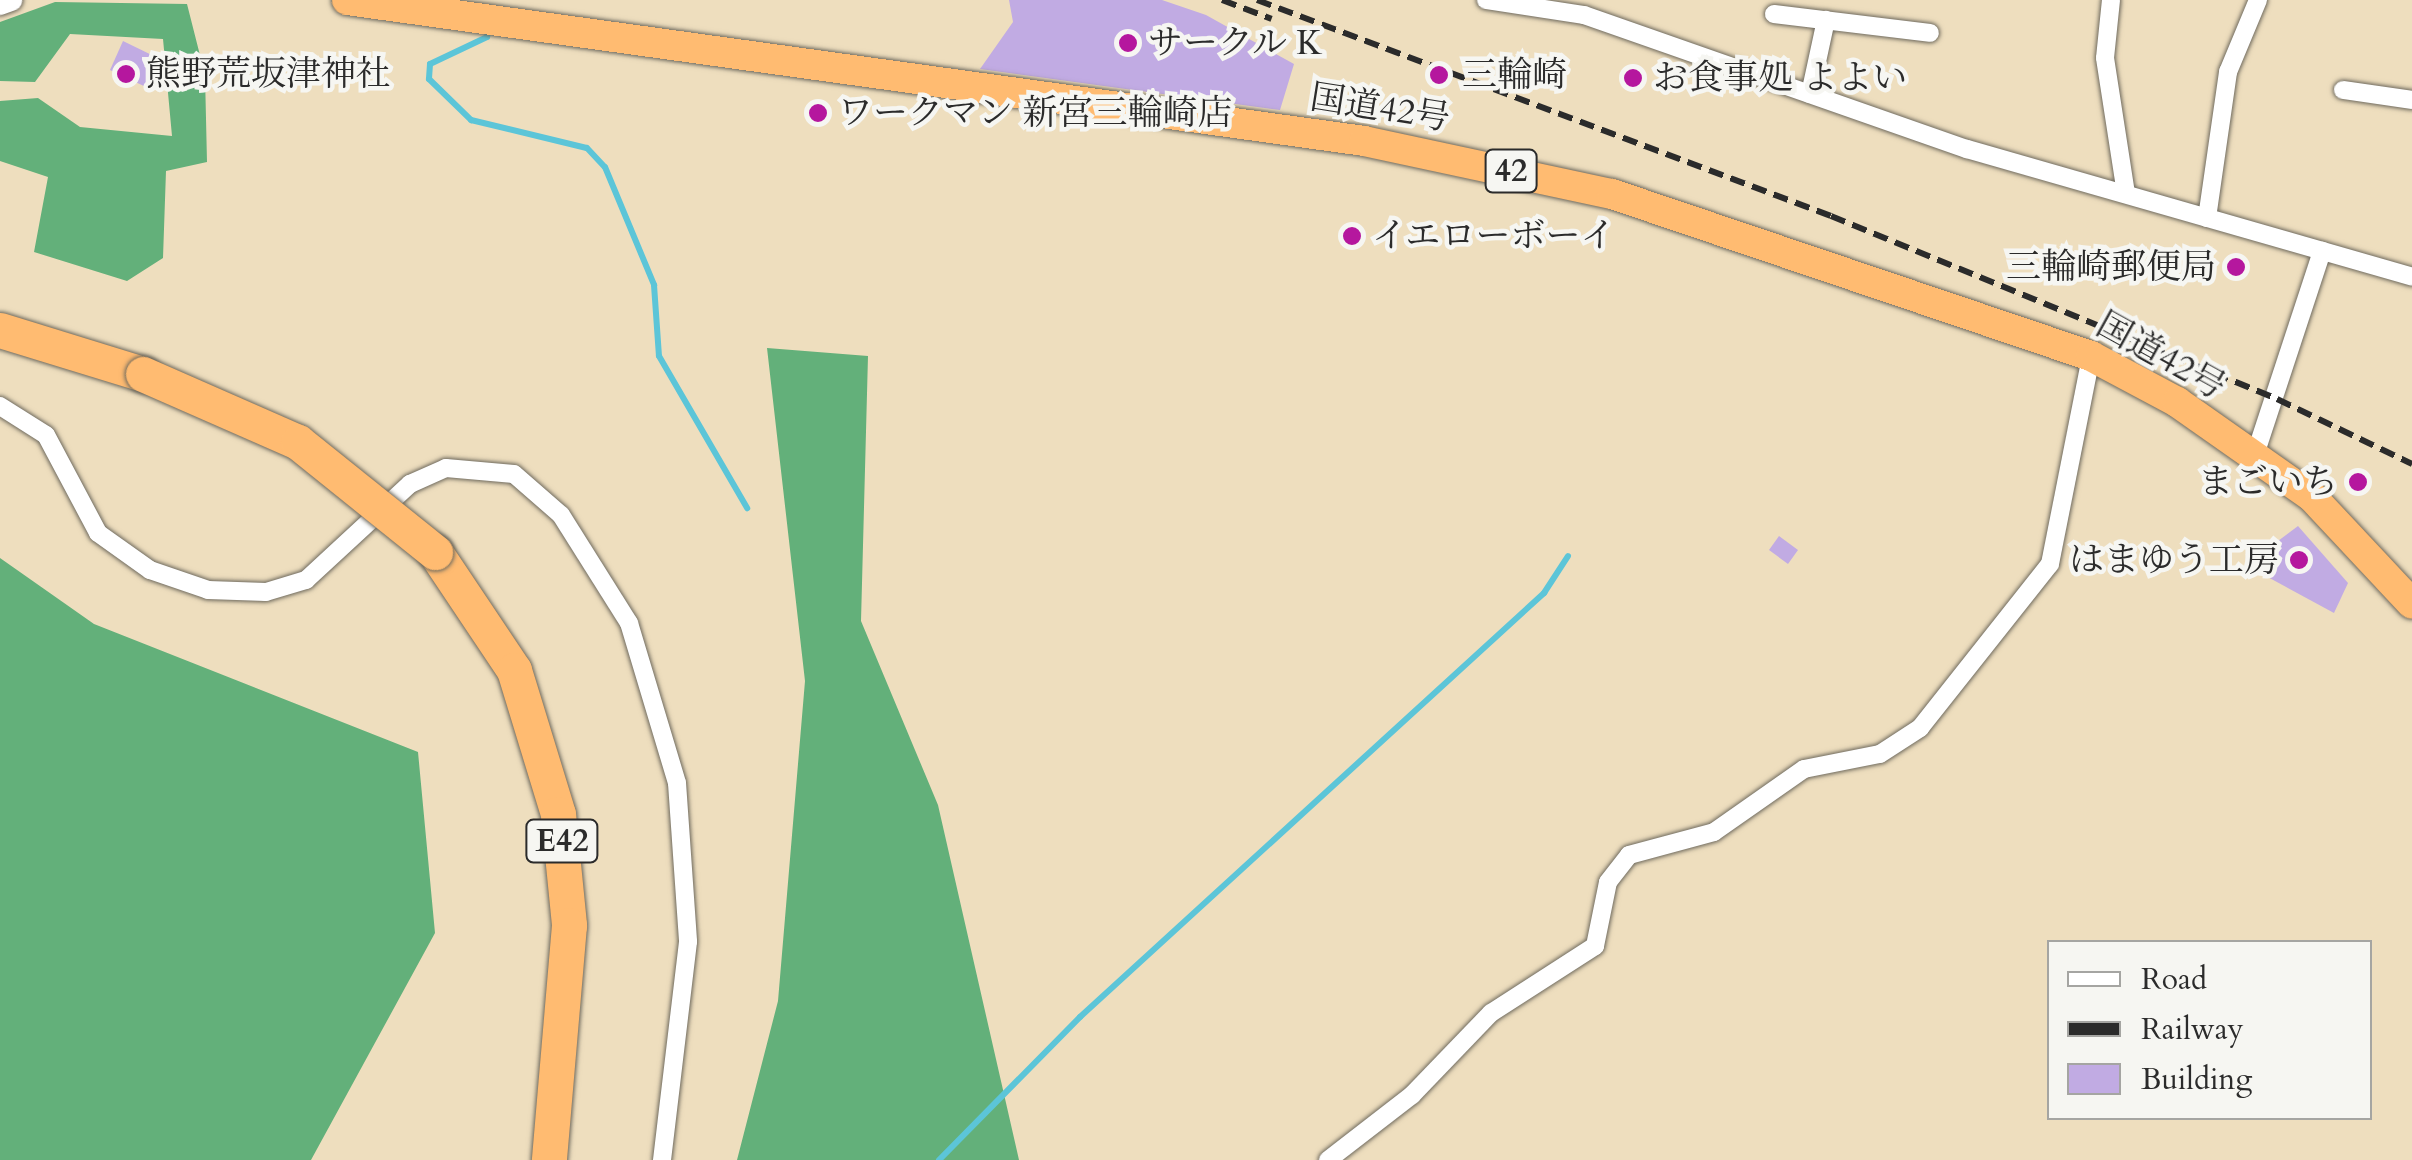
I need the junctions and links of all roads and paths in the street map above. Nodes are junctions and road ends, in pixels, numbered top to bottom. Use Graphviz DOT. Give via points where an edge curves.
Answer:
graph roads {
  1 [pos="11,0"];
  2 [pos="347,0"];
  3 [pos="1486,0"];
  4 [pos="2112,0"];
  5 [pos="2258,0"];
  6 [pos="0,4"];
  7 [pos="1774,14"];
  8 [pos="1826,20"];
  9 [pos="1930,33"];
  10 [pos="2342,90"];
  11 [pos="1810,94"];
  12 [pos="2412,100"];
  13 [pos="2126,192"];
  14 [pos="2207,218"];
  15 [pos="2322,251"];
  16 [pos="2412,277"];
  17 [pos="0,330"];
  18 [pos="2092,356"];
  19 [pos="0,406"];
  20 [pos="2255,455"];
  21 [pos="2412,604"];
  22 [pos="549,1160"];
  23 [pos="662,1160"];
  24 [pos="1328,1160"];
  1 -- 6 [label="street"];
  2 -- 18 [label="highway, 国道42号 / 42" via="1468,161 1612,194"];
  3 -- 11 [label="street" via="1584,15"];
  4 -- 13 [label="street" via="2105,58"];
  5 -- 14 [label="street" via="2228,72"];
  7 -- 8 [label="street"];
  8 -- 9 [label="street"];
  8 -- 11 [label="street"];
  10 -- 12 [label="street"];
  11 -- 13 [label="street"];
  13 -- 14 [label="street"];
  14 -- 15 [label="street"];
  15 -- 16 [label="street"];
  15 -- 20 [label="street"];
  17 -- 22 [label="highway, E42, bridge" via="143,374 298,442 435,552 514,670 558,814 568,976"];
  18 -- 20 [label="highway, 国道42号 / 42"];
  18 -- 24 [label="street" via="2050,564 1920,728 1880,754 1804,769 1714,832 1629,855 1608,882 1595,946 1491,1013 1412,1095"];
  19 -- 23 [label="street" via="46,435 98,533 150,570 208,590 266,592 306,580 410,484 446,468 514,474 561,515 628,623 677,783 688,942"];
  20 -- 21 [label="highway, 国道42号 / 42" via="2312,497"];
}
